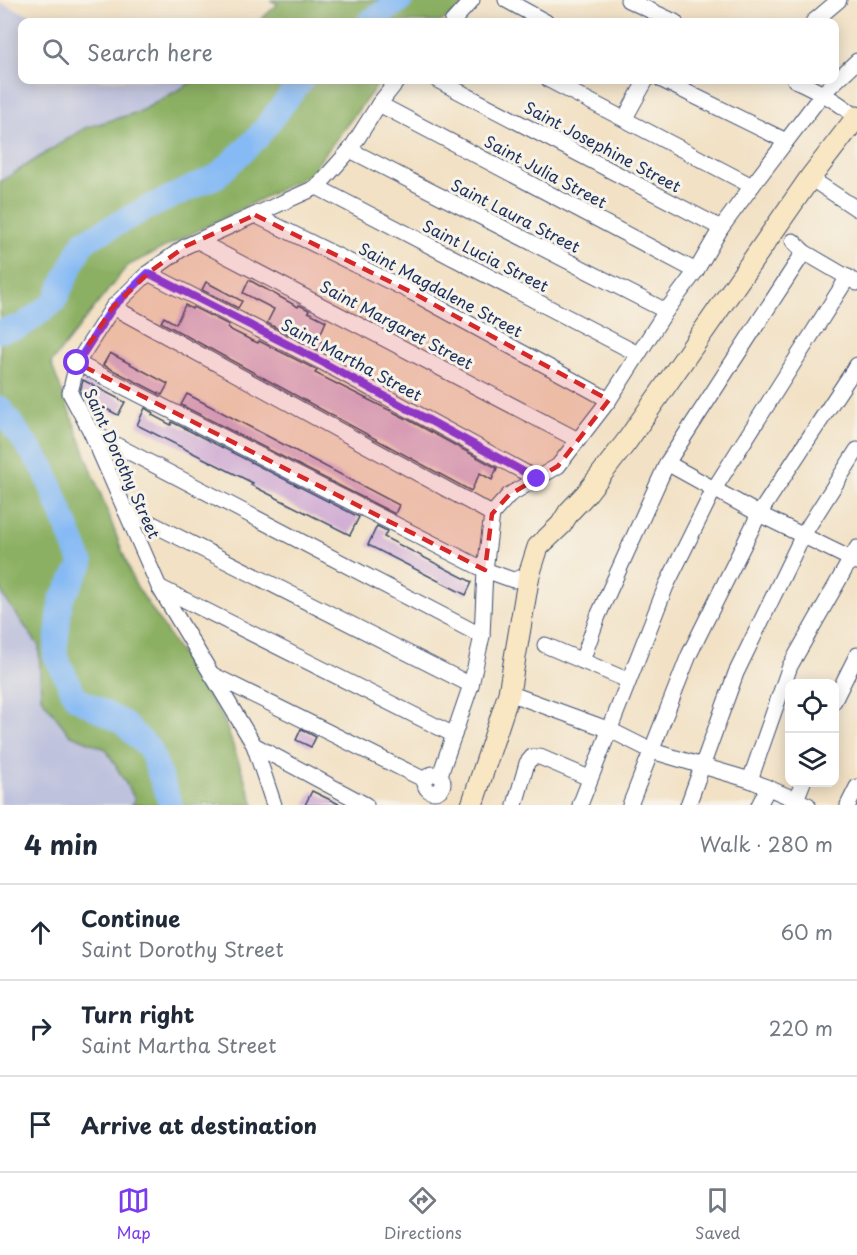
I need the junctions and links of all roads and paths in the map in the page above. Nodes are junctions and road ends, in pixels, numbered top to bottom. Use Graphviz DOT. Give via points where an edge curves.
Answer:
graph roads {
  1 [pos="472,0"];
  2 [pos="506,0"];
  3 [pos="628,0"];
  4 [pos="839,0"];
  5 [pos="456,18"];
  6 [pos="539,18"];
  7 [pos="665,18"];
  8 [pos="818,18"];
  9 [pos="857,61"];
  10 [pos="839,78"];
  11 [pos="395,84"];
  12 [pos="445,84"];
  13 [pos="557,84"];
  14 [pos="644,84"];
  15 [pos="670,84"];
  16 [pos="804,84"];
  17 [pos="833,84"];
  18 [pos="823,93"];
  19 [pos="379,104"];
  20 [pos="857,117"];
  21 [pos="626,118"];
  22 [pos="786,141"];
  23 [pos="350,150"];
  24 [pos="810,178"];
  25 [pos="752,186"];
  26 [pos="317,187"];
  27 [pos="857,209"];
  28 [pos="255,215"];
  29 [pos="721,228"];
  30 [pos="198,241"];
  31 [pos="793,241"];
  32 [pos="804,252"];
  33 [pos="696,271"];
  34 [pos="148,273"];
  35 [pos="852,280"];
  36 [pos="113,307"];
  37 [pos="666,311"];
  38 [pos="638,354"];
  39 [pos="77,363"];
  40 [pos="857,365"];
  41 [pos="609,399"];
  42 [pos="91,432"];
  43 [pos="578,440"];
  44 [pos="857,450"];
  45 [pos="666,463"];
  46 [pos="537,479"];
  47 [pos="714,489"];
  48 [pos="124,510"];
  49 [pos="492,514"];
  50 [pos="759,514"];
  51 [pos="803,536"];
  52 [pos="855,556"];
  53 [pos="485,570"];
  54 [pos="529,574"];
  55 [pos="159,587"];
  56 [pos="482,636"];
  57 [pos="545,645"];
  58 [pos="857,655"];
  59 [pos="582,661"];
  60 [pos="211,674"];
  61 [pos="627,680"];
  62 [pos="471,685"];
  63 [pos="839,691"];
  64 [pos="509,693"];
  65 [pos="610,730"];
  66 [pos="454,735"];
  67 [pos="254,745"];
  68 [pos="652,751"];
  69 [pos="703,767"];
  70 [pos="589,778"];
  71 [pos="750,780"];
  72 [pos="802,787"];
  73 [pos="857,787"];
  74 [pos="432,788"];
  75 [pos="768,788"];
  76 [pos="802,803"];
  77 [pos="520,804"];
  78 [pos="274,805"];
  79 [pos="366,805"];
  80 [pos="472,805"];
  81 [pos="580,805"];
  82 [pos="630,805"];
  83 [pos="688,805"];
  84 [pos="759,805"];
  85 [pos="848,805"];
  1 -- 5 [label="street"];
  2 -- 6 [label="street"];
  3 -- 7 [label="street"];
  4 -- 8 [label="street"];
  9 -- 10 [label="street"];
  11 -- 19 [label="street, Saint Dorothy Street"];
  12 -- 29 [label="street, Saint Josephine Street"];
  13 -- 21 [label="street"];
  14 -- 21 [label="street"];
  15 -- 22 [label="street"];
  16 -- 18 [label="street"];
  17 -- 18 [label="street"];
  18 -- 20 [label="street"];
  18 -- 22 [label="street"];
  19 -- 23 [label="street, Saint Dorothy Street"];
  19 -- 33 [label="street, Saint Julia Street"];
  20 -- 24 [label="street"];
  21 -- 25 [label="street"];
  22 -- 25 [label="street"];
  23 -- 26 [label="street, Saint Dorothy Street"];
  23 -- 37 [label="street, Saint Laura Street"];
  24 -- 27 [label="street"];
  24 -- 54 [label="street" via="627,441 561,525 538,547"];
  25 -- 29 [label="street"];
  26 -- 28 [label="street, Saint Dorothy Street"];
  26 -- 38 [label="street, Saint Lucia Street"];
  28 -- 30 [label="street, Saint Dorothy Street"];
  28 -- 41 [label="street, Saint Magdalene Street" via="413,292"];
  29 -- 33 [label="street"];
  30 -- 34 [label="street, Saint Dorothy Street"];
  30 -- 43 [label="street, Saint Margaret Street"];
  31 -- 32 [label="street"];
  32 -- 35 [label="street"];
  32 -- 45 [label="street"];
  33 -- 37 [label="street"];
  34 -- 36 [label="street, Saint Dorothy Street"];
  34 -- 46 [label="street, Saint Martha Street"];
  35 -- 47 [label="street"];
  36 -- 39 [label="street, Saint Dorothy Street"];
  36 -- 49 [label="street"];
  37 -- 38 [label="street"];
  38 -- 41 [label="street"];
  39 -- 42 [label="street, Saint Dorothy Street" via="70,393"];
  39 -- 53 [label="street"];
  40 -- 50 [label="street"];
  41 -- 43 [label="street"];
  42 -- 48 [label="street, Saint Dorothy Street"];
  42 -- 56 [label="street"];
  43 -- 46 [label="street" via="558,466"];
  44 -- 51 [label="street"];
  45 -- 47 [label="street"];
  45 -- 59 [label="street"];
  46 -- 49 [label="street" via="509,495"];
  47 -- 50 [label="street"];
  47 -- 61 [label="street" via="666,586"];
  48 -- 55 [label="street, Saint Dorothy Street"];
  48 -- 62 [label="street"];
  49 -- 53 [label="street"];
  50 -- 51 [label="street"];
  50 -- 68 [label="street" via="689,655"];
  51 -- 52 [label="street"];
  51 -- 69 [label="street" via="736,673"];
  52 -- 71 [label="street" via="790,666"];
  53 -- 54 [label="street" via="513,580"];
  53 -- 56 [label="street"];
  54 -- 64 [label="street"];
  55 -- 60 [label="street, Saint Dorothy Street"];
  55 -- 66 [label="street"];
  56 -- 62 [label="street"];
  57 -- 59 [label="street"];
  58 -- 63 [label="street"];
  59 -- 61 [label="street"];
  60 -- 67 [label="street, Saint Dorothy Street"];
  60 -- 74 [label="street"];
  61 -- 65 [label="street"];
  62 -- 66 [label="street"];
  64 -- 65 [label="street"];
  64 -- 80 [label="street"];
  65 -- 68 [label="street"];
  65 -- 70 [label="street"];
  66 -- 74 [label="street"];
  67 -- 78 [label="street, Saint Dorothy Street"];
  67 -- 79 [label="street"];
  68 -- 69 [label="street"];
  68 -- 82 [label="street"];
  69 -- 71 [label="street"];
  69 -- 83 [label="street"];
  70 -- 77 [label="street" via="532,757 527,763"];
  70 -- 81 [label="street"];
  71 -- 75 [label="street"];
  72 -- 76 [label="street"];
  73 -- 85 [label="street"];
  75 -- 76 [label="street"];
  75 -- 84 [label="street"];
}
